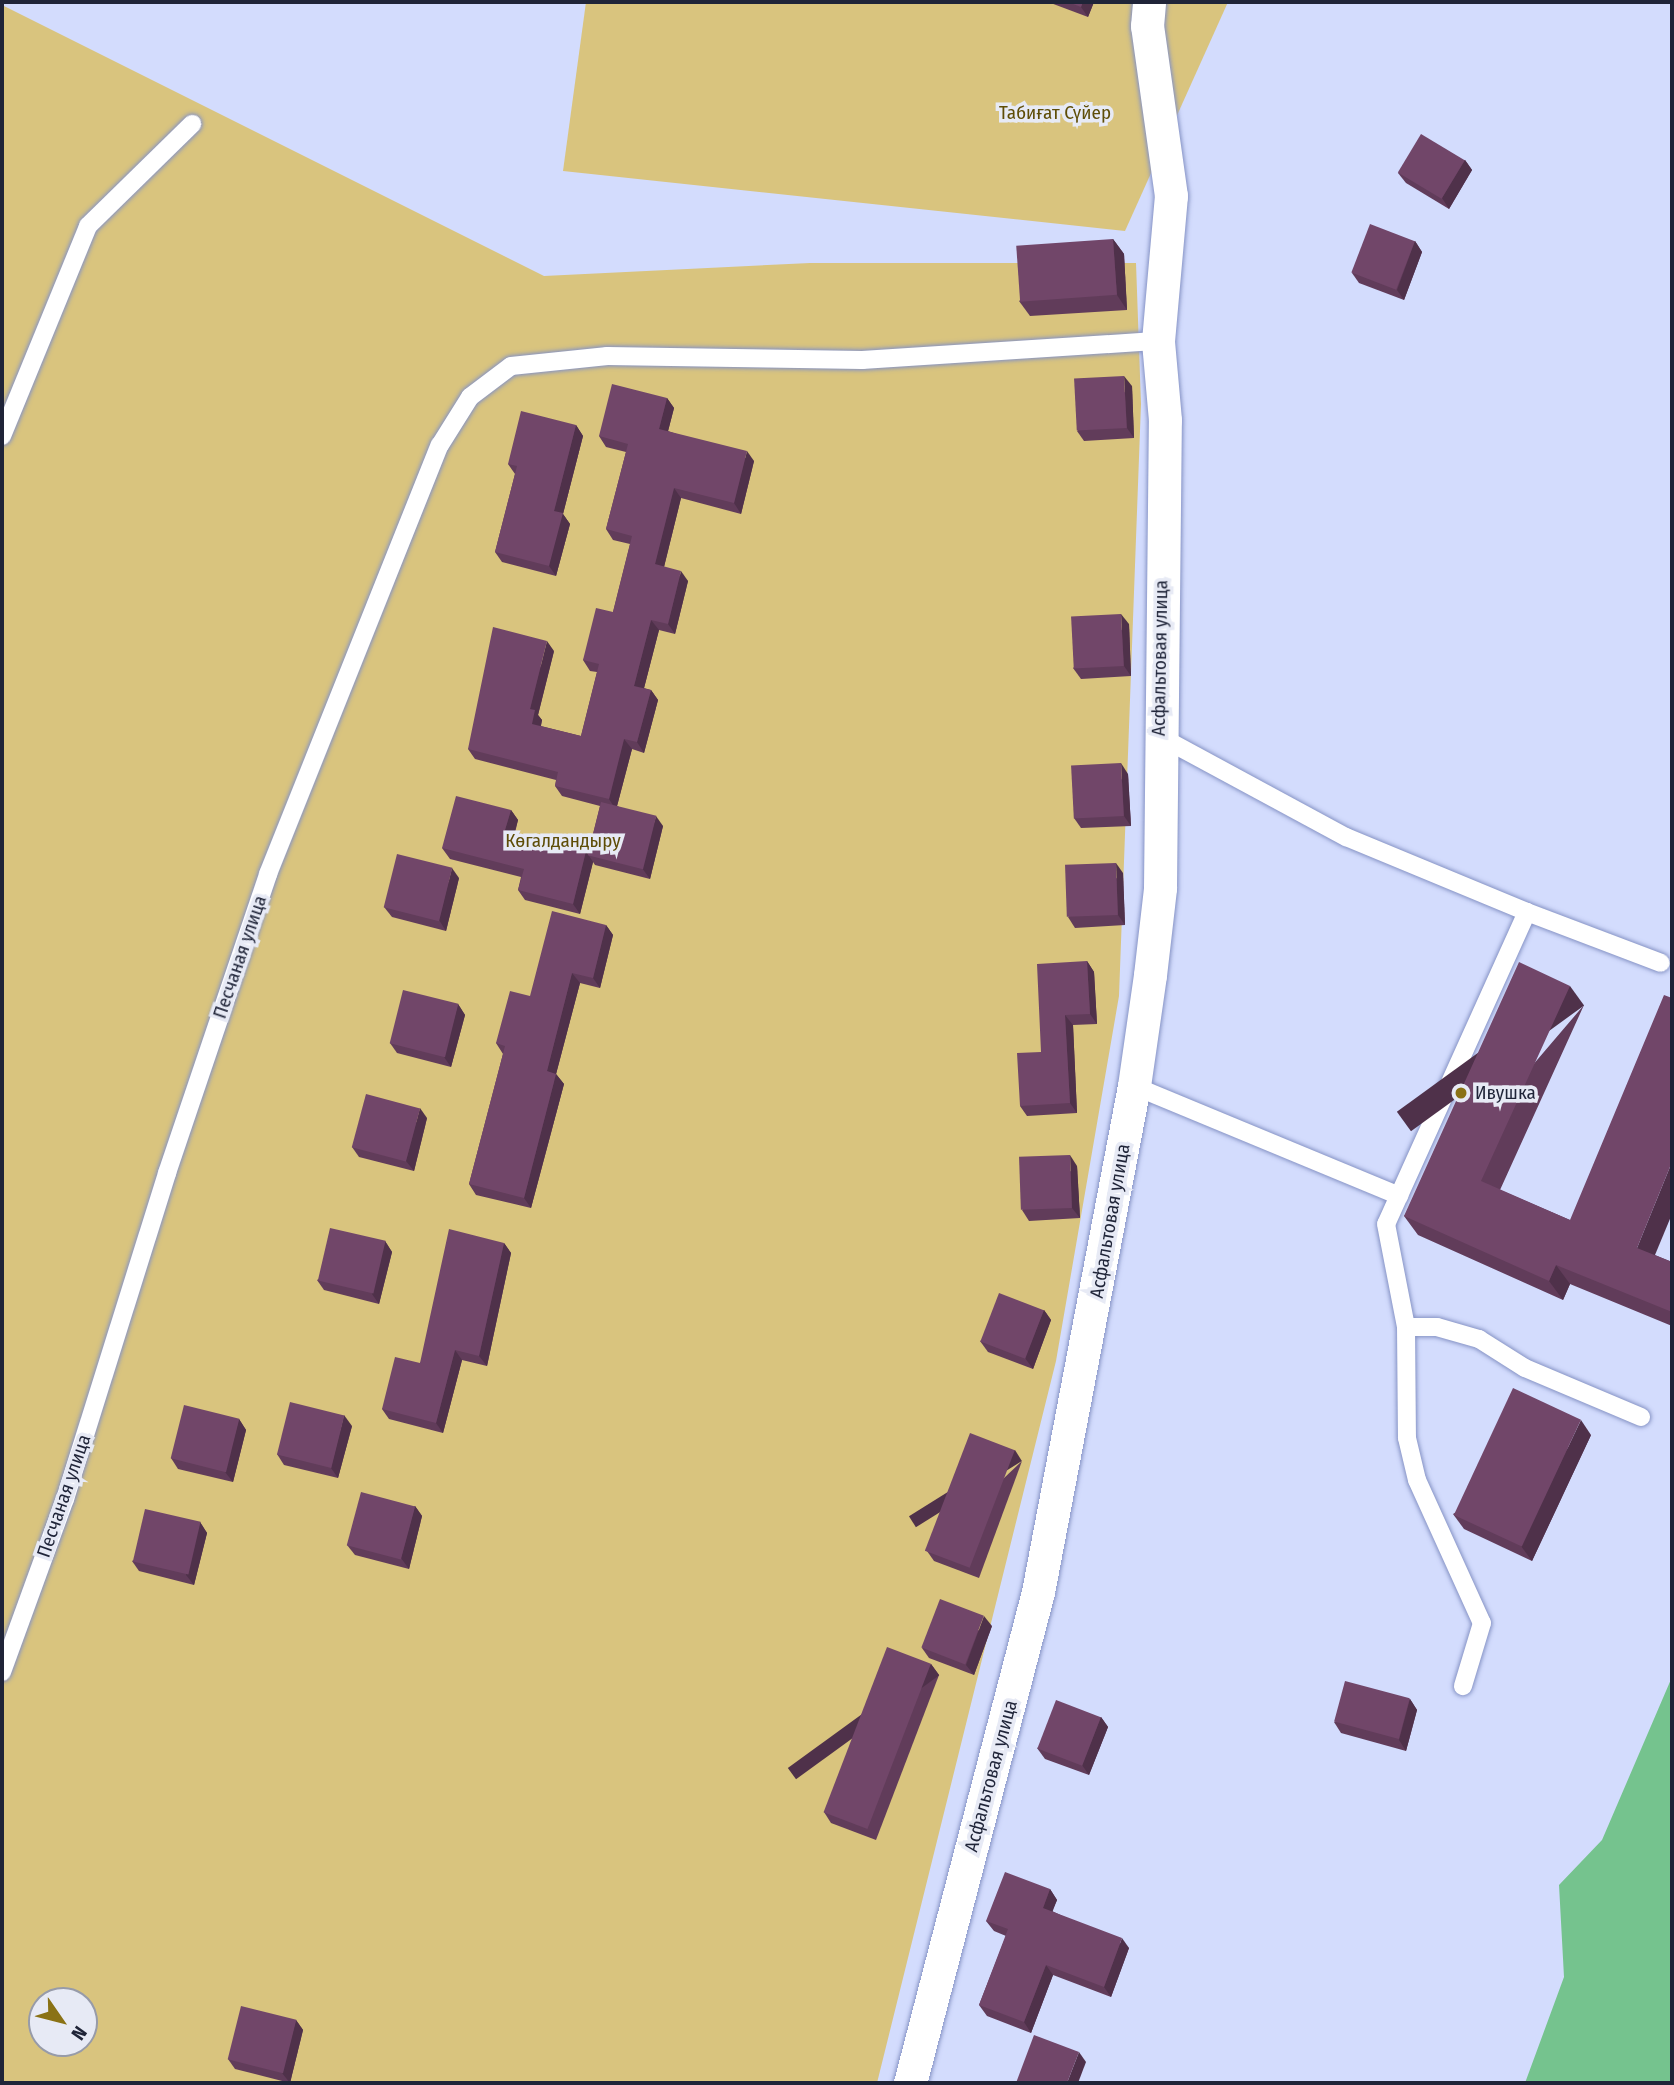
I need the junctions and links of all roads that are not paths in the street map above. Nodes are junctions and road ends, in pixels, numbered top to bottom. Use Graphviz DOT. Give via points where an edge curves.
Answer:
graph roads {
  1 [pos="1149,2"];
  2 [pos="192,124"];
  3 [pos="1158,341"];
  4 [pos="2,436"];
  5 [pos="1158,736"];
  6 [pos="1527,912"];
  7 [pos="1661,963"];
  8 [pos="1134,1086"];
  9 [pos="1399,1196"];
  10 [pos="1406,1327"];
  11 [pos="1641,1417"];
  12 [pos="2,1672"];
  13 [pos="1463,1686"];
  14 [pos="910,2083"];
  1 -- 3 [label="street, Асфальтовая улица" via="1147,26 1171,196"];
  2 -- 4 [label="lane" via="88,226"];
  3 -- 5 [label="street, Асфальтовая улица" via="1165,420"];
  3 -- 12 [label="lane, Песчаная улица" via="862,360 607,356 511,366 470,397 440,445 268,874 167,1173 65,1499"];
  5 -- 6 [label="lane" via="1346,837"];
  5 -- 8 [label="street, Асфальтовая улица" via="1160,888"];
  6 -- 7 [label="lane"];
  6 -- 9 [label="lane"];
  8 -- 9 [label="lane"];
  8 -- 14 [label="street, Асфальтовая улица" via="1038,1592"];
  9 -- 10 [label="lane" via="1386,1224"];
  10 -- 11 [label="lane" via="1437,1327 1479,1339 1525,1368"];
  10 -- 13 [label="lane" via="1407,1438 1418,1480 1482,1623"];
}
